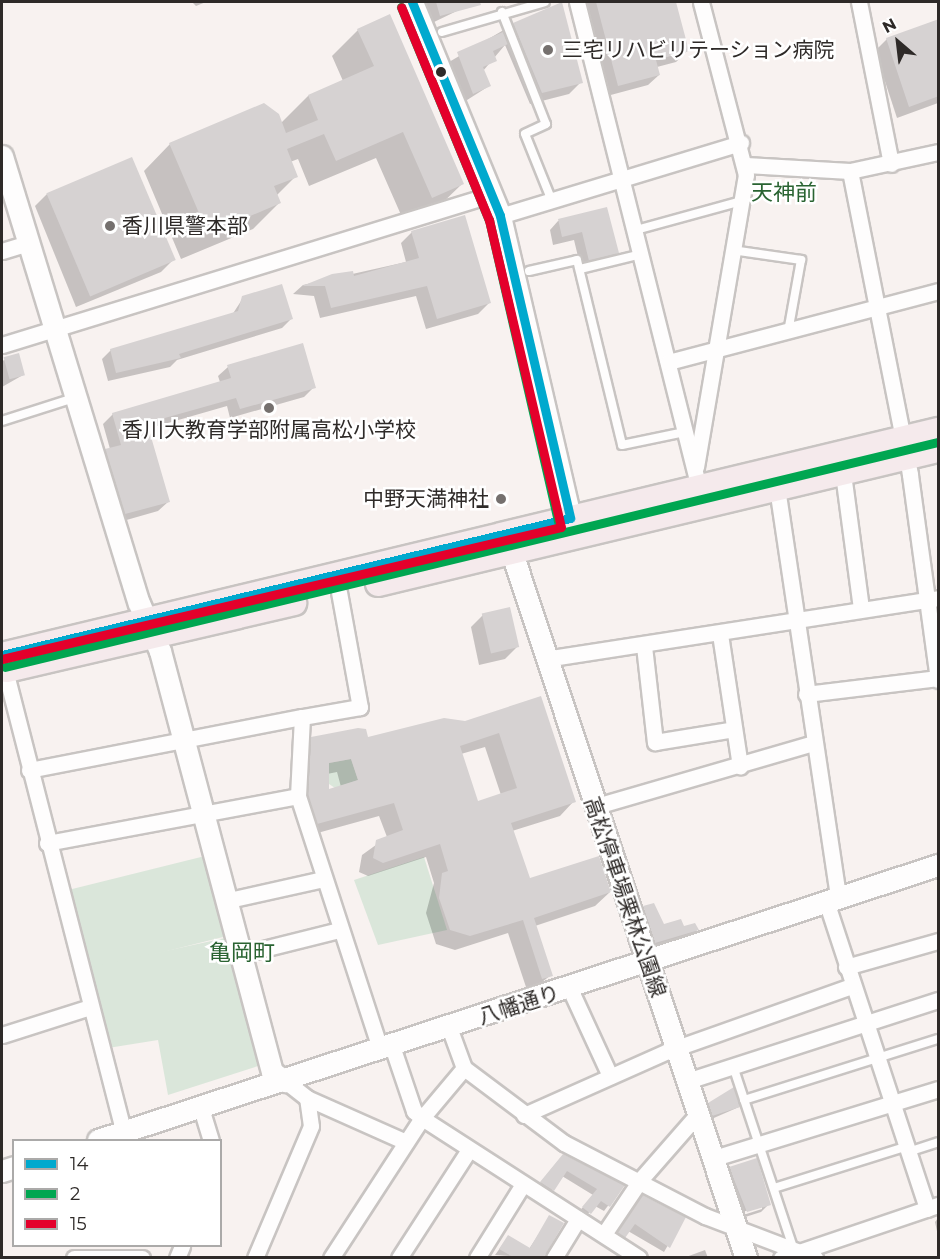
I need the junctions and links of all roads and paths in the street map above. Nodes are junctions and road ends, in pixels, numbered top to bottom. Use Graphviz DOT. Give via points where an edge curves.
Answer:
graph roads {
  1 [pos="412,2"];
  2 [pos="545,2"];
  3 [pos="577,2"];
  4 [pos="701,2"];
  5 [pos="859,2"];
  6 [pos="502,12"];
  7 [pos="442,32"];
  8 [pos="741,143"];
  9 [pos="939,152"];
  10 [pos="2,156"];
  11 [pos="891,164"];
  12 [pos="746,165"];
  13 [pos="850,171"];
  14 [pos="622,180"];
  15 [pos="493,194"];
  16 [pos="552,201"];
  17 [pos="742,201"];
  18 [pos="500,216"];
  19 [pos="636,230"];
  20 [pos="31,242"];
  21 [pos="732,250"];
  22 [pos="2,251"];
  23 [pos="642,254"];
  24 [pos="580,269"];
  25 [pos="530,271"];
  26 [pos="939,291"];
  27 [pos="875,309"];
  28 [pos="56,328"];
  29 [pos="788,334"];
  30 [pos="2,345"];
  31 [pos="717,350"];
  32 [pos="668,362"];
  33 [pos="77,397"];
  34 [pos="2,421"];
  35 [pos="939,430"];
  36 [pos="685,432"];
  37 [pos="902,448"];
  38 [pos="939,450"];
  39 [pos="842,462"];
  40 [pos="776,477"];
  41 [pos="699,487"];
  42 [pos="572,527"];
  43 [pos="508,544"];
  44 [pos="339,592"];
  45 [pos="932,599"];
  46 [pos="861,608"];
  47 [pos="795,619"];
  48 [pos="150,629"];
  49 [pos="720,634"];
  50 [pos="644,646"];
  51 [pos="545,659"];
  52 [pos="3,666"];
  53 [pos="938,679"];
  54 [pos="806,693"];
  55 [pos="302,717"];
  56 [pos="734,729"];
  57 [pos="183,740"];
  58 [pos="813,743"];
  59 [pos="740,766"];
  60 [pos="29,770"];
  61 [pos="298,796"];
  62 [pos="593,807"];
  63 [pos="204,812"];
  64 [pos="47,843"];
  65 [pos="939,865"];
  66 [pos="323,879"];
  67 [pos="832,899"];
  68 [pos="229,900"];
  69 [pos="339,930"];
  70 [pos="939,942"];
  71 [pos="243,954"];
  72 [pos="648,961"];
  73 [pos="846,967"];
  74 [pos="852,986"];
  75 [pos="570,988"];
  76 [pos="939,1000"];
  77 [pos="90,1007"];
  78 [pos="864,1024"];
  79 [pos="449,1027"];
  80 [pos="2,1035"];
  81 [pos="939,1039"];
  82 [pos="386,1047"];
  83 [pos="676,1048"];
  84 [pos="876,1061"];
  85 [pos="733,1065"];
  86 [pos="464,1068"];
  87 [pos="610,1076"];
  88 [pos="285,1081"];
  89 [pos="687,1081"];
  90 [pos="939,1089"];
  91 [pos="307,1098"];
  92 [pos="744,1100"];
  93 [pos="891,1104"];
  94 [pos="201,1108"];
  95 [pos="524,1115"];
  96 [pos="697,1115"];
  97 [pos="422,1118"];
  98 [pos="124,1132"];
  99 [pos="101,1139"];
  100 [pos="211,1139"];
  101 [pos="406,1142"];
  102 [pos="939,1142"];
  103 [pos="759,1145"];
  104 [pos="469,1150"];
  105 [pos="906,1150"];
  106 [pos="711,1159"];
  107 [pos="641,1179"];
  108 [pos="523,1184"];
  109 [pos="774,1188"];
  110 [pos="933,1207"];
  111 [pos="578,1219"];
  112 [pos="734,1226"];
  113 [pos="604,1234"];
  114 [pos="91,1250"];
  115 [pos="798,1253"];
  116 [pos="74,1257"];
  117 [pos="142,1257"];
  118 [pos="255,1257"];
  119 [pos="331,1257"];
  120 [pos="399,1257"];
  121 [pos="477,1257"];
  122 [pos="554,1257"];
  123 [pos="639,1257"];
  124 [pos="746,1257"];
  1 -- 15 [label="street"];
  2 -- 6 [label="lane"];
  3 -- 14 [label="street"];
  4 -- 8 [label="street"];
  5 -- 11 [label="street"];
  6 -- 7 [label="lane"];
  6 -- 16 [label="lane" via="546,124 525,134"];
  8 -- 12 [label="street"];
  8 -- 14 [label="street"];
  9 -- 11 [label="street"];
  10 -- 20 [label="street"];
  11 -- 13 [label="street"];
  12 -- 13 [label="street"];
  12 -- 17 [label="street"];
  13 -- 27 [label="street"];
  14 -- 16 [label="street"];
  14 -- 19 [label="street"];
  15 -- 18 [label="street"];
  15 -- 28 [label="street"];
  16 -- 18 [label="street"];
  17 -- 19 [label="lane"];
  17 -- 21 [label="street"];
  18 -- 42 [label="street"];
  19 -- 23 [label="street"];
  20 -- 22 [label="street"];
  20 -- 28 [label="street"];
  21 -- 29 [label="lane" via="801,260"];
  21 -- 31 [label="street"];
  23 -- 24 [label="lane"];
  23 -- 32 [label="street"];
  24 -- 25 [label="lane" via="578,260"];
  24 -- 36 [label="lane" via="622,445"];
  26 -- 27 [label="street"];
  27 -- 29 [label="street"];
  27 -- 37 [label="street"];
  28 -- 30 [label="street"];
  28 -- 33 [label="street"];
  29 -- 31 [label="street"];
  31 -- 32 [label="street"];
  31 -- 41 [label="street"];
  32 -- 36 [label="street"];
  33 -- 34 [label="lane"];
  33 -- 48 [label="street"];
  35 -- 37 [label="main road"];
  36 -- 41 [label="street"];
  37 -- 38 [label="main road"];
  37 -- 39 [label="main road"];
  37 -- 45 [label="street"];
  39 -- 40 [label="main road"];
  39 -- 46 [label="street"];
  40 -- 41 [label="main road"];
  40 -- 47 [label="street"];
  41 -- 42 [label="main road"];
  42 -- 43 [label="main road"];
  43 -- 44 [label="main road"];
  43 -- 48 [label="main road"];
  43 -- 51 [label="street, 高松停車場栗林公園線"];
  44 -- 48 [label="main road"];
  44 -- 55 [label="street" via="360,707"];
  45 -- 46 [label="street"];
  45 -- 53 [label="street"];
  46 -- 47 [label="street"];
  47 -- 49 [label="street"];
  47 -- 54 [label="street"];
  48 -- 52 [label="main road"];
  48 -- 57 [label="street"];
  49 -- 50 [label="street"];
  49 -- 56 [label="street"];
  50 -- 51 [label="street"];
  50 -- 56 [label="street" via="655,742"];
  51 -- 62 [label="street, 高松停車場栗林公園線"];
  52 -- 60 [label="street"];
  53 -- 54 [label="street"];
  54 -- 58 [label="street"];
  55 -- 57 [label="street"];
  55 -- 61 [label="street"];
  56 -- 59 [label="street"];
  57 -- 60 [label="street"];
  57 -- 63 [label="street"];
  58 -- 59 [label="street"];
  58 -- 67 [label="street"];
  59 -- 62 [label="street"];
  60 -- 64 [label="street"];
  61 -- 63 [label="street"];
  61 -- 66 [label="street"];
  62 -- 72 [label="street, 高松停車場栗林公園線"];
  63 -- 64 [label="street"];
  63 -- 68 [label="street"];
  64 -- 77 [label="street"];
  65 -- 67 [label="street, 八幡通り"];
  66 -- 68 [label="street"];
  66 -- 69 [label="street"];
  67 -- 72 [label="street, 八幡通り"];
  67 -- 73 [label="street"];
  68 -- 71 [label="street"];
  69 -- 71 [label="street"];
  69 -- 82 [label="street"];
  70 -- 73 [label="street"];
  71 -- 88 [label="street" via="272,1072"];
  72 -- 75 [label="street, 八幡通り"];
  72 -- 83 [label="street, 高松停車場栗林公園線"];
  73 -- 74 [label="street"];
  74 -- 78 [label="street"];
  74 -- 83 [label="street"];
  75 -- 79 [label="street, 八幡通り"];
  75 -- 87 [label="street"];
  76 -- 78 [label="street"];
  77 -- 80 [label="street"];
  77 -- 98 [label="street"];
  78 -- 84 [label="street"];
  78 -- 85 [label="street"];
  79 -- 82 [label="street, 八幡通り"];
  79 -- 86 [label="street"];
  81 -- 84 [label="lane"];
  82 -- 88 [label="street, 八幡通り"];
  82 -- 97 [label="street" via="414,1111"];
  83 -- 87 [label="street"];
  83 -- 89 [label="street, 高松停車場栗林公園線"];
  84 -- 92 [label="lane"];
  84 -- 93 [label="street"];
  85 -- 89 [label="street"];
  85 -- 92 [label="lane"];
  86 -- 95 [label="street"];
  86 -- 97 [label="street"];
  87 -- 95 [label="street"];
  88 -- 91 [label="street"];
  88 -- 94 [label="street, 八幡通り"];
  89 -- 96 [label="street, 高松停車場栗林公園線"];
  90 -- 93 [label="street"];
  91 -- 101 [label="street"];
  91 -- 118 [label="street" via="311,1126"];
  92 -- 103 [label="lane"];
  93 -- 103 [label="street"];
  93 -- 105 [label="street"];
  94 -- 98 [label="street, 八幡通り"];
  94 -- 100 [label="street"];
  95 -- 107 [label="street" via="564,1143"];
  96 -- 106 [label="street, 高松停車場栗林公園線"];
  96 -- 107 [label="street"];
  97 -- 101 [label="street"];
  97 -- 104 [label="street"];
  98 -- 99 [label="street, 八幡通り"];
  101 -- 119 [label="street"];
  102 -- 105 [label="lane"];
  103 -- 106 [label="street"];
  103 -- 109 [label="lane"];
  104 -- 108 [label="street"];
  104 -- 120 [label="street"];
  105 -- 109 [label="lane"];
  105 -- 110 [label="street"];
  106 -- 112 [label="street, 高松停車場栗林公園線"];
  107 -- 112 [label="street" via="705,1216"];
  107 -- 113 [label="street"];
  108 -- 111 [label="street"];
  108 -- 121 [label="street"];
  109 -- 115 [label="lane"];
  110 -- 115 [label="street"];
  111 -- 113 [label="street"];
  111 -- 122 [label="street"];
  112 -- 115 [label="street"];
  112 -- 124 [label="street, 高松停車場栗林公園線"];
  113 -- 123 [label="street"];
  114 -- 116 [label="street"];
  114 -- 117 [label="street"];
}
